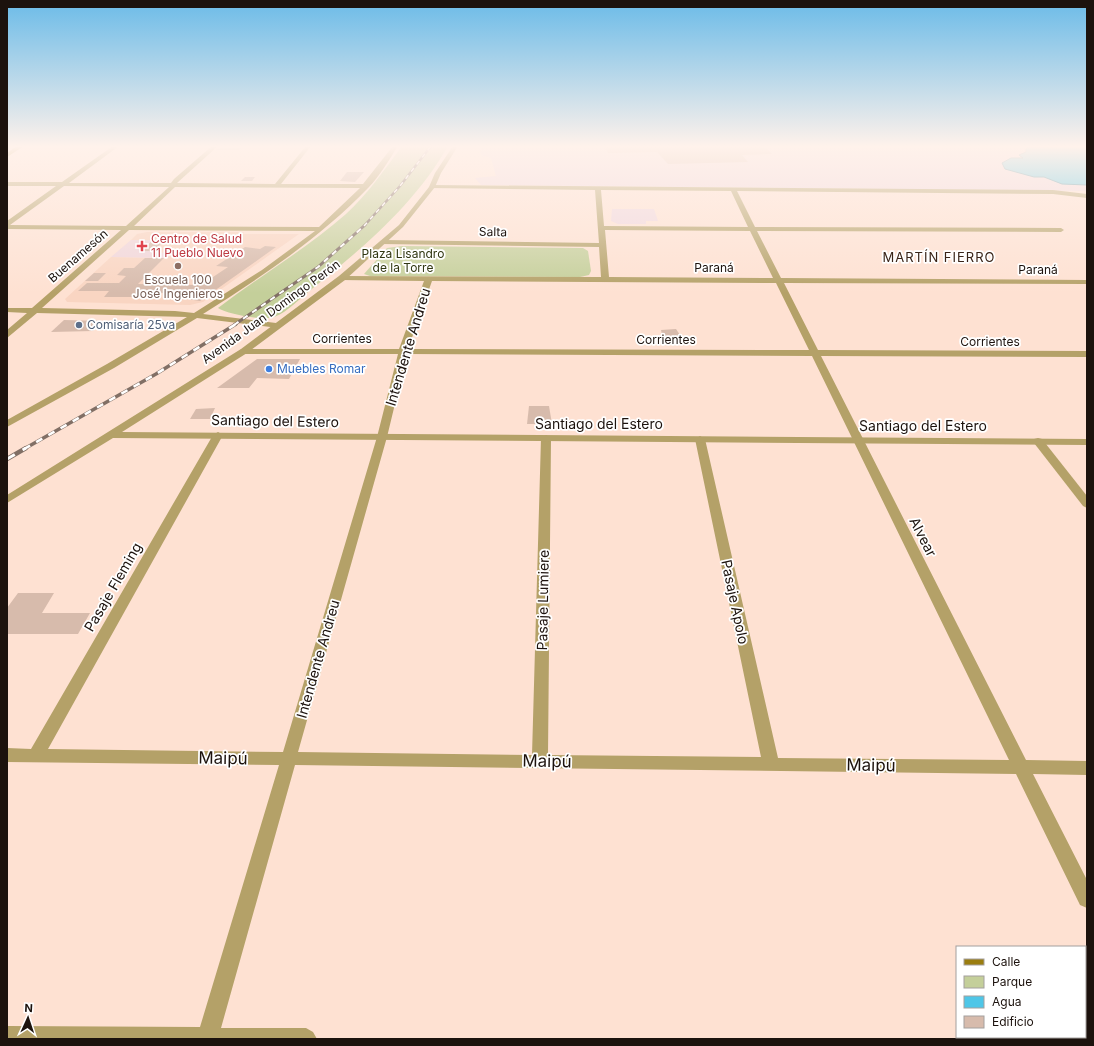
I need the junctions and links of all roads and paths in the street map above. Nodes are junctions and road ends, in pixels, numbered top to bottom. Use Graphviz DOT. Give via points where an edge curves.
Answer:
graph roads {
  1 [pos="50,195"];
  2 [pos="165,195"];
  3 [pos="358,195"];
  4 [pos="426,195"];
  5 [pos="598,195"];
  6 [pos="736,195"];
  7 [pos="1077,195"];
  8 [pos="1087,196"];
  9 [pos="7,226"];
  10 [pos="128,228"];
  11 [pos="601,228"];
  12 [pos="753,229"];
  13 [pos="321,230"];
  14 [pos="1061,230"];
  15 [pos="384,242"];
  16 [pos="602,245"];
  17 [pos="342,278"];
  18 [pos="429,278"];
  19 [pos="605,280"];
  20 [pos="778,280"];
  21 [pos="1087,282"];
  22 [pos="7,310"];
  23 [pos="34,311"];
  24 [pos="197,315"];
  25 [pos="276,326"];
  26 [pos="7,335"];
  27 [pos="244,351"];
  28 [pos="404,351"];
  29 [pos="814,353"];
  30 [pos="1087,354"];
  31 [pos="7,424"];
  32 [pos="111,435"];
  33 [pos="218,435"];
  34 [pos="382,437"];
  35 [pos="546,438"];
  36 [pos="700,439"];
  37 [pos="858,440"];
  38 [pos="1038,441"];
  39 [pos="1087,442"];
  40 [pos="7,500"];
  41 [pos="1087,504"];
  42 [pos="7,755"];
  43 [pos="36,755"];
  44 [pos="289,758"];
  45 [pos="540,761"];
  46 [pos="771,764"];
  47 [pos="1021,767"];
  48 [pos="1087,768"];
  49 [pos="1087,899"];
  50 [pos="7,1036"];
  51 [pos="207,1038"];
  52 [pos="306,1039"];
  1 -- 9 [label="street"];
  2 -- 10 [label="street, Buenamesón"];
  3 -- 13 [label="street"];
  4 -- 15 [label="street, Avenida Juan Domingo Perón"];
  5 -- 11 [label="street"];
  6 -- 12 [label="street, Alvear"];
  7 -- 8 [label="street"];
  9 -- 10 [label="street"];
  10 -- 13 [label="street"];
  10 -- 23 [label="street, Buenamesón"];
  11 -- 12 [label="street"];
  11 -- 16 [label="street"];
  12 -- 14 [label="street"];
  12 -- 20 [label="street, Alvear"];
  13 -- 24 [label="street"];
  15 -- 16 [label="street, Salta"];
  15 -- 17 [label="street, Avenida Juan Domingo Perón"];
  16 -- 19 [label="street"];
  17 -- 18 [label="street, Paraná"];
  17 -- 25 [label="street, Avenida Juan Domingo Perón"];
  18 -- 19 [label="street, Paraná"];
  18 -- 28 [label="street, Intendente Andreu"];
  19 -- 20 [label="street, Paraná"];
  20 -- 21 [label="street, Paraná"];
  20 -- 29 [label="street, Alvear"];
  22 -- 23 [label="street"];
  23 -- 24 [label="street"];
  23 -- 26 [label="street, Buenamesón"];
  24 -- 25 [label="street"];
  24 -- 31 [label="street" via="110,368"];
  25 -- 27 [label="street, Avenida Juan Domingo Perón"];
  27 -- 28 [label="street, Corrientes"];
  27 -- 32 [label="street, Avenida Juan Domingo Perón"];
  28 -- 29 [label="street, Corrientes"];
  28 -- 34 [label="street, Intendente Andreu"];
  29 -- 30 [label="street, Corrientes"];
  29 -- 37 [label="street, Alvear"];
  32 -- 33 [label="street, Santiago del Estero"];
  32 -- 40 [label="street, Avenida Juan Domingo Perón"];
  33 -- 34 [label="street, Santiago del Estero"];
  33 -- 43 [label="street, Pasaje Fleming"];
  34 -- 35 [label="street, Santiago del Estero"];
  34 -- 44 [label="street, Intendente Andreu"];
  35 -- 36 [label="street, Santiago del Estero"];
  35 -- 45 [label="street, Pasaje Lumiere"];
  36 -- 37 [label="street, Santiago del Estero"];
  36 -- 46 [label="street, Pasaje Apolo"];
  37 -- 38 [label="street, Santiago del Estero"];
  37 -- 47 [label="street, Alvear"];
  38 -- 39 [label="street, Santiago del Estero"];
  38 -- 41 [label="street"];
  42 -- 43 [label="street, Maipú"];
  43 -- 44 [label="street, Maipú"];
  44 -- 45 [label="street, Maipú"];
  44 -- 51 [label="street, Intendente Andreu"];
  45 -- 46 [label="street, Maipú"];
  46 -- 47 [label="street, Maipú"];
  47 -- 48 [label="street, Maipú"];
  47 -- 49 [label="street, Alvear"];
  50 -- 51 [label="street"];
  51 -- 52 [label="street"];
}
